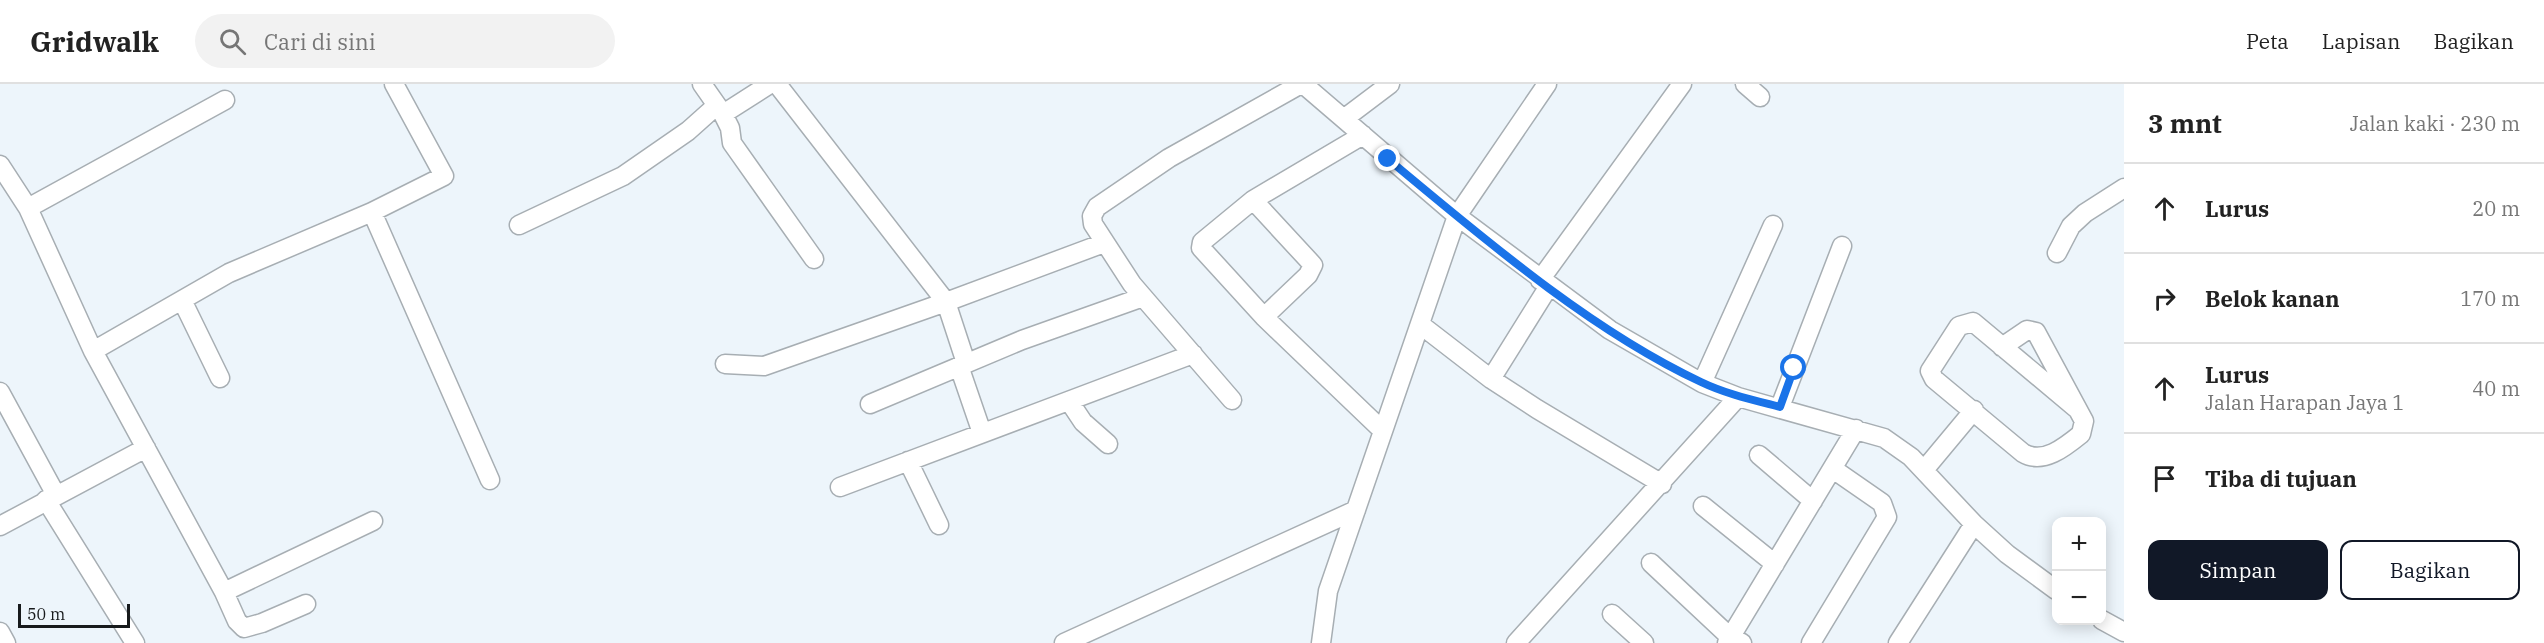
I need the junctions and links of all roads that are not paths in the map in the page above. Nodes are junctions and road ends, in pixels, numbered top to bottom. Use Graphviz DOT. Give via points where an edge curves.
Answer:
graph roads {
  1 [pos="394,84"];
  2 [pos="702,84"];
  3 [pos="770,84"];
  4 [pos="777,84"];
  5 [pos="1302,84"];
  6 [pos="1390,84"];
  7 [pos="1547,84"];
  8 [pos="1682,84"];
  9 [pos="1745,84"];
  10 [pos="1760,97"];
  11 [pos="225,100"];
  12 [pos="719,110"];
  13 [pos="1345,118"];
  14 [pos="1363,135"];
  15 [pos="0,165"];
  16 [pos="2124,188"];
  17 [pos="1253,200"];
  18 [pos="28,208"];
  19 [pos="372,212"];
  20 [pos="1457,216"];
  21 [pos="519,225"];
  22 [pos="1773,225"];
  23 [pos="1104,243"];
  24 [pos="1842,246"];
  25 [pos="2057,253"];
  26 [pos="814,259"];
  27 [pos="1545,283"];
  28 [pos="1143,297"];
  29 [pos="182,300"];
  30 [pos="946,302"];
  31 [pos="1264,317"];
  32 [pos="1421,325"];
  33 [pos="2002,347"];
  34 [pos="93,351"];
  35 [pos="1193,354"];
  36 [pos="725,364"];
  37 [pos="962,365"];
  38 [pos="220,378"];
  39 [pos="1491,379"];
  40 [pos="1702,383"];
  41 [pos="0,392"];
  42 [pos="1738,397"];
  43 [pos="1232,400"];
  44 [pos="1069,401"];
  45 [pos="870,404"];
  46 [pos="1780,407"];
  47 [pos="2077,409"];
  48 [pos="1974,410"];
  49 [pos="1856,429"];
  50 [pos="1383,430"];
  51 [pos="982,433"];
  52 [pos="1108,444"];
  53 [pos="146,448"];
  54 [pos="1759,455"];
  55 [pos="908,461"];
  56 [pos="1833,469"];
  57 [pos="1924,470"];
  58 [pos="490,480"];
  59 [pos="1662,484"];
  60 [pos="840,487"];
  61 [pos="51,498"];
  62 [pos="1813,501"];
  63 [pos="1703,506"];
  64 [pos="1356,510"];
  65 [pos="373,521"];
  66 [pos="1974,524"];
  67 [pos="939,525"];
  68 [pos="0,526"];
  69 [pos="1651,563"];
  70 [pos="1775,564"];
  71 [pos="2052,587"];
  72 [pos="224,592"];
  73 [pos="306,604"];
  74 [pos="1612,614"];
  75 [pos="2106,622"];
  76 [pos="0,632"];
  77 [pos="2124,632"];
  78 [pos="1733,641"];
  79 [pos="1317,642"];
  80 [pos="6,643"];
  81 [pos="135,643"];
  82 [pos="1064,643"];
  83 [pos="1516,643"];
  84 [pos="1644,643"];
  85 [pos="1810,643"];
  86 [pos="1898,643"];
  1 -- 19 [label="street" via="444,176"];
  2 -- 12 [label="street"];
  3 -- 12 [label="street"];
  4 -- 30 [label="street"];
  5 -- 13 [label="street"];
  5 -- 23 [label="street" via="1169,158 1097,207 1093,224"];
  6 -- 13 [label="street"];
  7 -- 20 [label="street"];
  8 -- 27 [label="street"];
  9 -- 10 [label="street"];
  11 -- 18 [label="street"];
  12 -- 21 [label="street" via="623,176"];
  12 -- 26 [label="street" via="732,143"];
  13 -- 14 [label="street"];
  14 -- 17 [label="street"];
  14 -- 20 [label="street"];
  15 -- 18 [label="street"];
  16 -- 25 [label="street" via="2071,226"];
  17 -- 31 [label="street" via="1312,265 1308,274"];
  17 -- 31 [label="street" via="1202,242 1201,248"];
  18 -- 34 [label="street"];
  19 -- 29 [label="street" via="229,273"];
  19 -- 58 [label="street"];
  20 -- 27 [label="street"];
  20 -- 32 [label="street"];
  22 -- 40 [label="street"];
  23 -- 28 [label="street"];
  23 -- 30 [label="street"];
  24 -- 46 [label="street"];
  27 -- 39 [label="street"];
  27 -- 40 [label="street" via="1644,351"];
  28 -- 35 [label="street"];
  28 -- 37 [label="street"];
  29 -- 34 [label="street"];
  29 -- 38 [label="street"];
  30 -- 36 [label="street" via="764,366"];
  30 -- 37 [label="street"];
  31 -- 50 [label="street"];
  32 -- 39 [label="street"];
  32 -- 50 [label="street"];
  33 -- 47 [label="street"];
  33 -- 47 [label="street" via="2027,330 2036,332"];
  33 -- 48 [label="street" via="1973,322 1965,323 1932,365 1934,379"];
  34 -- 53 [label="street"];
  35 -- 43 [label="street"];
  35 -- 44 [label="street"];
  37 -- 45 [label="street"];
  37 -- 51 [label="street"];
  39 -- 59 [label="street"];
  40 -- 42 [label="street"];
  41 -- 61 [label="street"];
  42 -- 46 [label="street"];
  42 -- 59 [label="street"];
  44 -- 51 [label="street"];
  44 -- 52 [label="street" via="1083,422"];
  46 -- 49 [label="street"];
  47 -- 48 [label="street" via="2084,421 2081,434 2043,458 2032,458"];
  48 -- 57 [label="street"];
  49 -- 56 [label="street"];
  49 -- 57 [label="street" via="1884,438"];
  50 -- 64 [label="street"];
  51 -- 55 [label="street"];
  53 -- 61 [label="street"];
  53 -- 72 [label="street"];
  54 -- 62 [label="street"];
  55 -- 60 [label="street"];
  55 -- 67 [label="street"];
  56 -- 62 [label="street"];
  56 -- 85 [label="street" via="1882,503 1887,517"];
  57 -- 66 [label="street"];
  59 -- 83 [label="street"];
  61 -- 68 [label="street"];
  61 -- 81 [label="street"];
  62 -- 70 [label="street"];
  63 -- 70 [label="street"];
  64 -- 79 [label="street" via="1328,591"];
  64 -- 82 [label="street"];
  65 -- 72 [label="street"];
  66 -- 71 [label="street"];
  66 -- 86 [label="street"];
  69 -- 78 [label="street"];
  70 -- 78 [label="street"];
  72 -- 73 [label="street" via="244,628"];
  74 -- 84 [label="street"];
  75 -- 77 [label="street"];
  76 -- 80 [label="street"];
}
